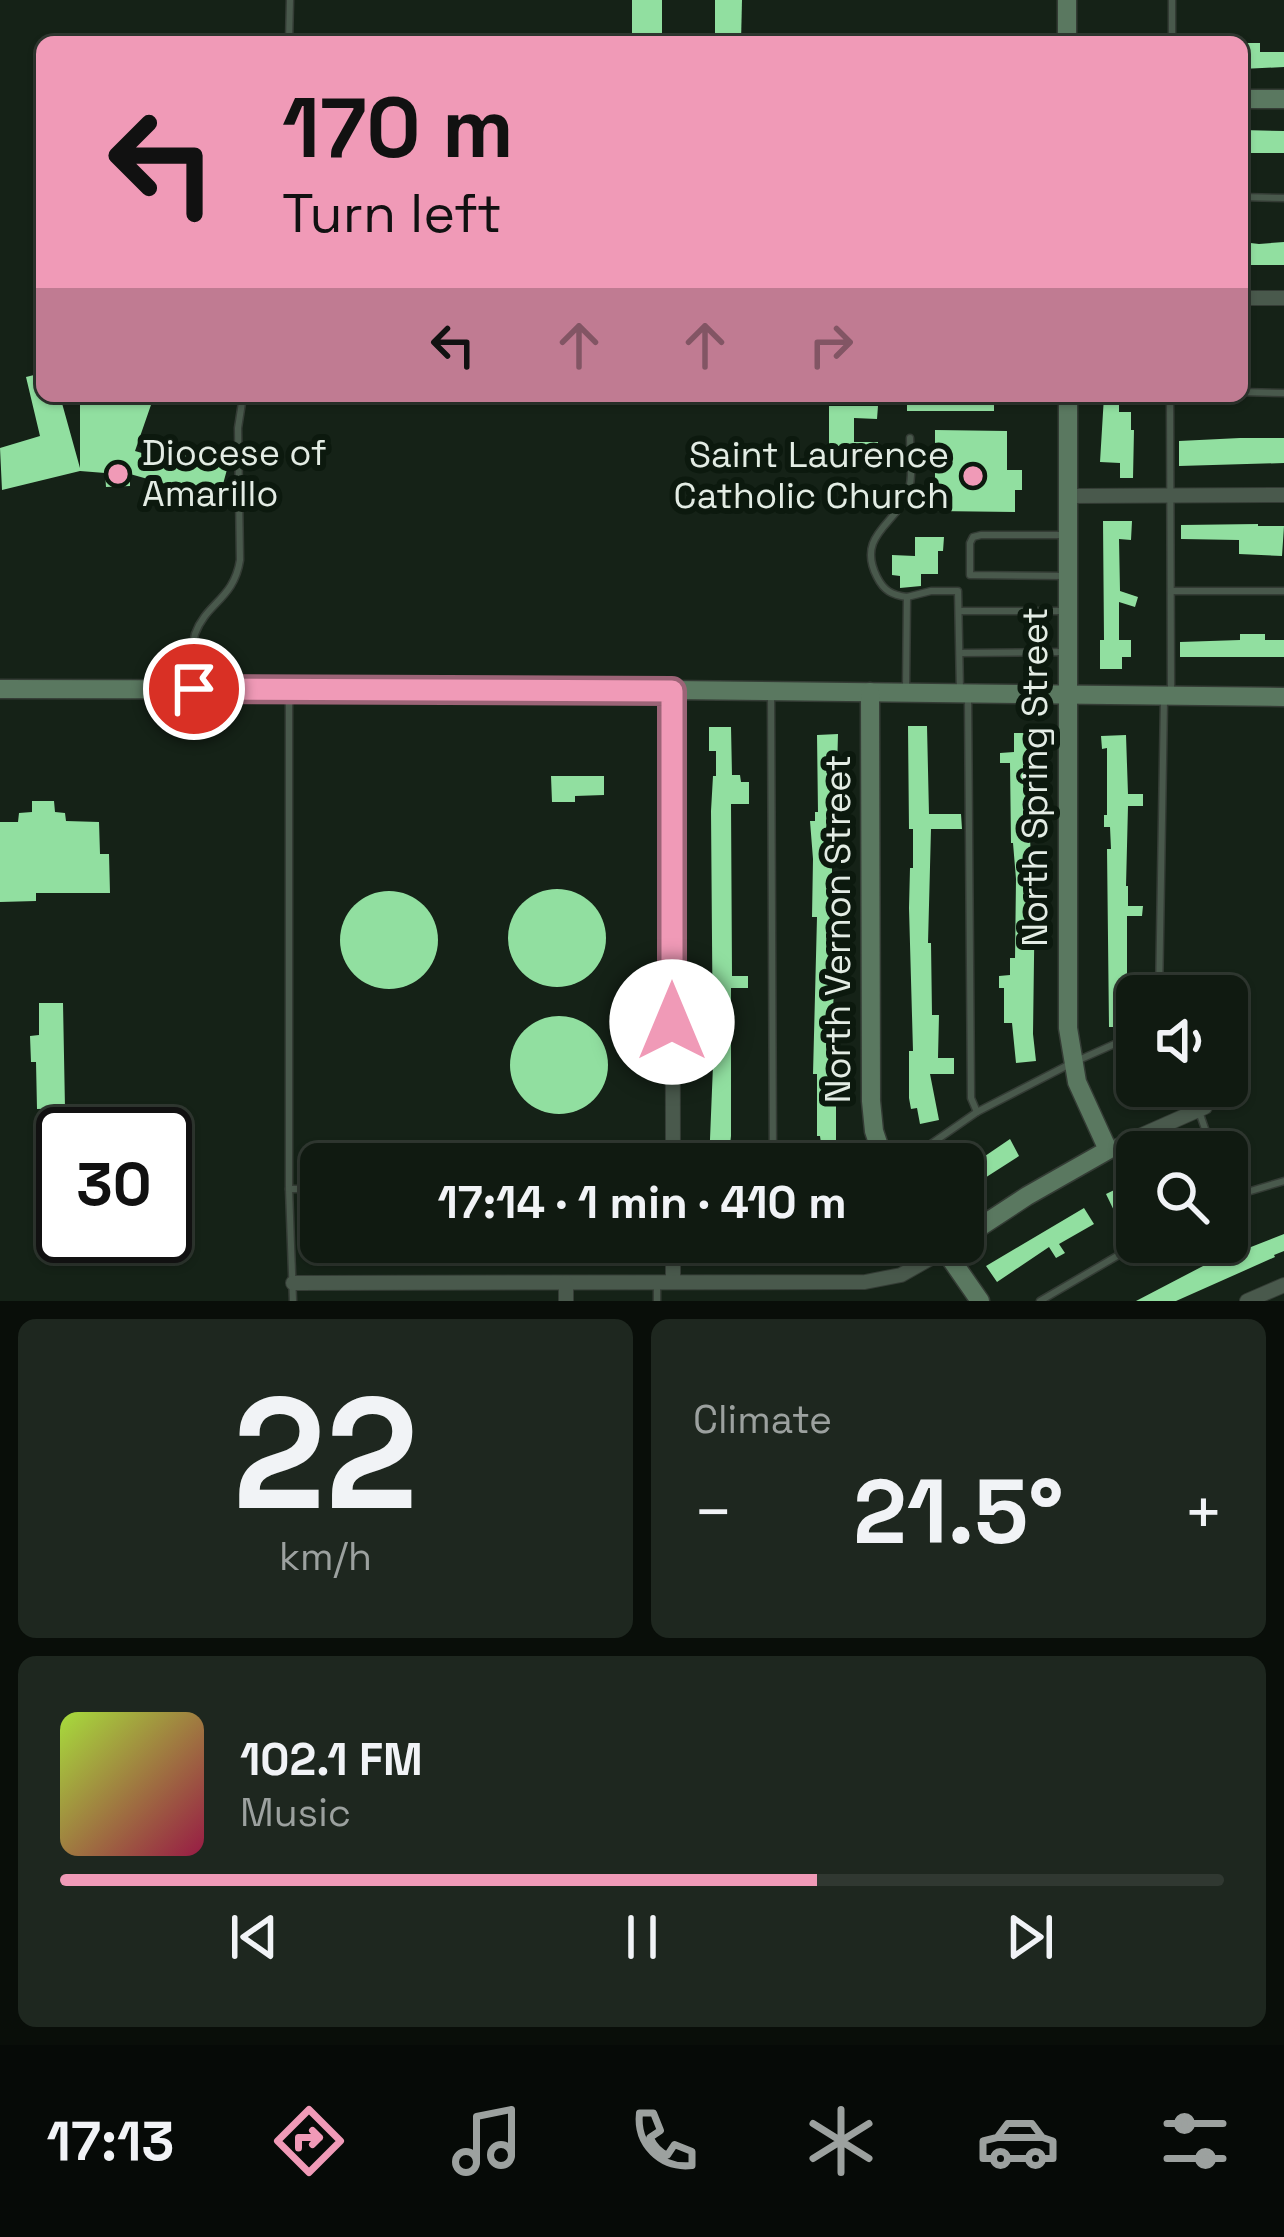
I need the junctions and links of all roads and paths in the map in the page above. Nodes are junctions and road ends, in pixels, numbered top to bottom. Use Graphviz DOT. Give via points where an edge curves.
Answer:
graph roads {
  1 [pos="290,0"];
  2 [pos="1067,0"];
  3 [pos="1172,0"];
  4 [pos="290,36"];
  5 [pos="1067,36"];
  6 [pos="1172,36"];
  7 [pos="1248,99"];
  8 [pos="1284,99"];
  9 [pos="1248,197"];
  10 [pos="1284,198"];
  11 [pos="1248,298"];
  12 [pos="1284,298"];
  13 [pos="1248,392"];
  14 [pos="1284,392"];
  15 [pos="242,402"];
  16 [pos="1069,402"];
  17 [pos="1170,402"];
  18 [pos="910,438"];
  19 [pos="1284,495"];
  20 [pos="1069,496"];
  21 [pos="1170,496"];
  22 [pos="1068,535"];
  23 [pos="970,575"];
  24 [pos="1068,576"];
  25 [pos="958,591"];
  26 [pos="1171,591"];
  27 [pos="1284,591"];
  28 [pos="907,597"];
  29 [pos="959,611"];
  30 [pos="1068,611"];
  31 [pos="959,652"];
  32 [pos="1068,652"];
  33 [pos="0,688"];
  34 [pos="194,689"];
  35 [pos="289,690"];
  36 [pos="672,691"];
  37 [pos="771,691"];
  38 [pos="869,692"];
  39 [pos="906,692"];
  40 [pos="964,693"];
  41 [pos="1068,694"];
  42 [pos="1167,696"];
  43 [pos="1284,697"];
  44 [pos="1160,975"];
  45 [pos="1116,1043"];
  46 [pos="1072,1063"];
  47 [pos="1202,1108"];
  48 [pos="977,1112"];
  49 [pos="1208,1131"];
  50 [pos="673,1143"];
  51 [pos="773,1143"];
  52 [pos="878,1143"];
  53 [pos="932,1143"];
  54 [pos="1108,1150"];
  55 [pos="1284,1180"];
  56 [pos="289,1189"];
  57 [pos="300,1189"];
  58 [pos="1248,1191"];
  59 [pos="984,1223"];
  60 [pos="1116,1257"];
  61 [pos="669,1263"];
  62 [pos="925,1263"];
  63 [pos="961,1263"];
  64 [pos="665,1282"];
  65 [pos="292,1283"];
  66 [pos="387,1283"];
  67 [pos="477,1283"];
  68 [pos="566,1283"];
  69 [pos="1284,1285"];
  70 [pos="292,1301"];
  71 [pos="387,1301"];
  72 [pos="477,1301"];
  73 [pos="566,1301"];
  74 [pos="658,1301"];
  75 [pos="980,1301"];
  76 [pos="1040,1301"];
  77 [pos="1247,1301"];
  1 -- 4 [label="lane"];
  2 -- 5 [label="street"];
  3 -- 6 [label="lane"];
  7 -- 8 [label="street"];
  9 -- 10 [label="lane"];
  11 -- 12 [label="street"];
  13 -- 14 [label="lane"];
  15 -- 34 [label="lane" via="237,578 194,638"];
  16 -- 20 [label="street, North Spring Street"];
  17 -- 21 [label="lane"];
  18 -- 28 [label="lane" via="909,491 878,531 872,553 879,581"];
  19 -- 21 [label="street"];
  20 -- 21 [label="street"];
  20 -- 22 [label="street, North Spring Street"];
  21 -- 26 [label="lane"];
  22 -- 23 [label="lane" via="974,537"];
  22 -- 24 [label="street, North Spring Street"];
  23 -- 24 [label="lane"];
  23 -- 25 [label="lane"];
  24 -- 30 [label="street, North Spring Street"];
  25 -- 28 [label="lane"];
  25 -- 29 [label="lane"];
  26 -- 27 [label="lane"];
  26 -- 42 [label="lane"];
  28 -- 39 [label="lane"];
  29 -- 30 [label="lane"];
  29 -- 31 [label="lane"];
  30 -- 32 [label="street, North Spring Street"];
  31 -- 32 [label="lane"];
  31 -- 40 [label="lane"];
  32 -- 41 [label="street, North Spring Street"];
  33 -- 34 [label="street"];
  34 -- 35 [label="street"];
  35 -- 36 [label="street"];
  35 -- 56 [label="lane"];
  36 -- 37 [label="street"];
  36 -- 50 [label="street"];
  37 -- 38 [label="street"];
  37 -- 51 [label="lane"];
  38 -- 39 [label="street"];
  38 -- 52 [label="street, North Vernon Street" via="871,1101"];
  39 -- 40 [label="street"];
  40 -- 41 [label="street"];
  40 -- 48 [label="lane"];
  41 -- 42 [label="street"];
  41 -- 46 [label="street, North Spring Street"];
  42 -- 43 [label="street"];
  42 -- 44 [label="lane"];
  45 -- 46 [label="lane"];
  46 -- 48 [label="lane"];
  46 -- 54 [label="street, North Spring Street"];
  47 -- 49 [label="lane"];
  47 -- 54 [label="street"];
  48 -- 53 [label="lane"];
  54 -- 59 [label="street"];
  55 -- 58 [label="lane"];
  56 -- 57 [label="lane"];
  56 -- 65 [label="lane"];
  60 -- 76 [label="lane"];
  61 -- 64 [label="street"];
  62 -- 64 [label="street" via="883,1280"];
  63 -- 75 [label="street"];
  64 -- 68 [label="street"];
  64 -- 74 [label="lane"];
  65 -- 66 [label="street"];
  65 -- 70 [label="lane"];
  66 -- 67 [label="street"];
  66 -- 71 [label="street"];
  67 -- 68 [label="street"];
  67 -- 72 [label="lane"];
  68 -- 73 [label="street"];
  69 -- 77 [label="street"];
}
